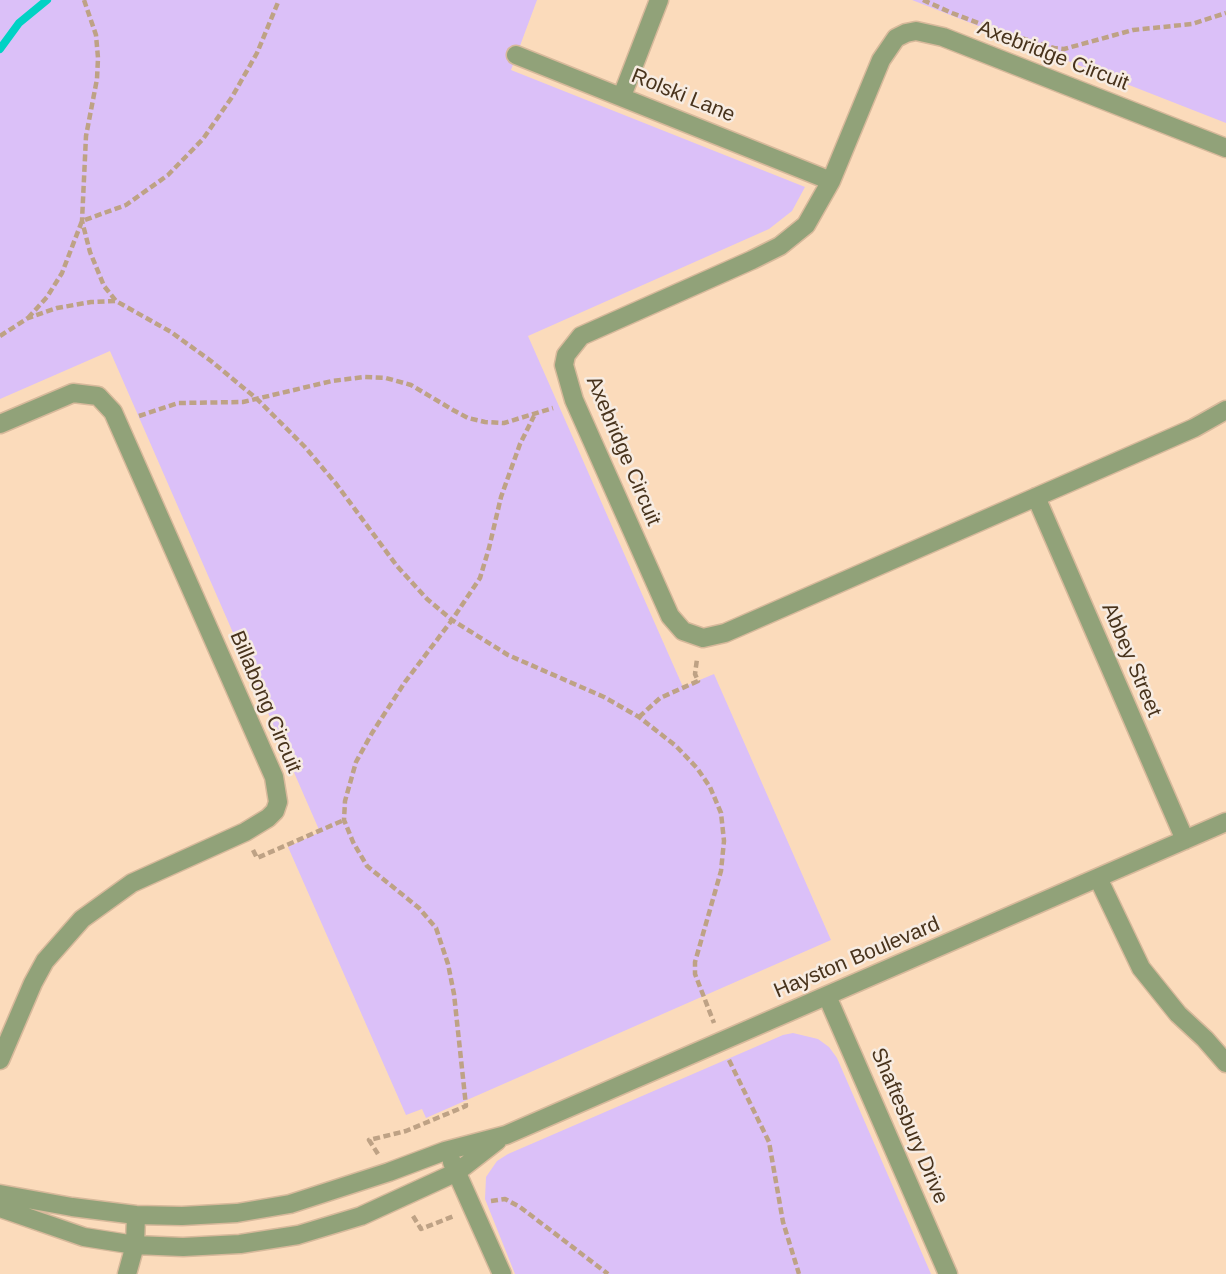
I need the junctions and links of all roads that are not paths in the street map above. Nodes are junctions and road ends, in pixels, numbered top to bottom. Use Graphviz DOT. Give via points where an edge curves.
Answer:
graph roads {
  1 [pos="659,0"];
  2 [pos="516,55"];
  3 [pos="622,96"];
  4 [pos="1226,148"];
  5 [pos="831,181"];
  6 [pos="1226,410"];
  7 [pos="0,424"];
  8 [pos="1036,498"];
  9 [pos="1226,822"];
  10 [pos="1185,840"];
  11 [pos="1098,878"];
  12 [pos="827,996"];
  13 [pos="0,1059"];
  14 [pos="1226,1063"];
  15 [pos="506,1135"];
  16 [pos="445,1151"];
  17 [pos="457,1172"];
  18 [pos="0,1194"];
  19 [pos="0,1208"];
  20 [pos="136,1215"];
  21 [pos="135,1245"];
  22 [pos="127,1274"];
  23 [pos="502,1274"];
  24 [pos="948,1274"];
  1 -- 3 [label="street"];
  2 -- 3 [label="street, Rolski Lane"];
  3 -- 5 [label="street, Rolski Lane"];
  4 -- 5 [label="street, Axebridge Circuit" via="943,37 916,31 896,38 887,48"];
  5 -- 8 [label="street, Axebridge Circuit" via="806,225 780,246 581,336 566,355 564,365 574,400 670,616 683,631 703,638 725,633"];
  6 -- 8 [label="street"];
  7 -- 13 [label="street, Billabong Circuit" via="73,393 107,403 278,790 275,811 268,818 132,883 82,919 45,961"];
  8 -- 10 [label="street, Abbey Street"];
  9 -- 10 [label="street, Hayston Boulevard"];
  10 -- 11 [label="street, Hayston Boulevard"];
  11 -- 12 [label="street, Hayston Boulevard"];
  11 -- 14 [label="street" via="1141,968"];
  12 -- 15 [label="street, Hayston Boulevard"];
  12 -- 24 [label="street, Shaftesbury Drive"];
  15 -- 16 [label="street, Hayston Boulevard"];
  15 -- 17 [label="street, Hayston Boulevard"];
  16 -- 17 [label="street"];
  16 -- 20 [label="street, Hayston Boulevard" via="290,1204 237,1213"];
  17 -- 21 [label="street, Hayston Boulevard" via="361,1216 298,1235 240,1244"];
  17 -- 23 [label="street"];
  18 -- 20 [label="street, Hayston Boulevard"];
  19 -- 21 [label="street, Hayston Boulevard" via="84,1237"];
  20 -- 21 [label="street"];
  21 -- 22 [label="street"];
}
